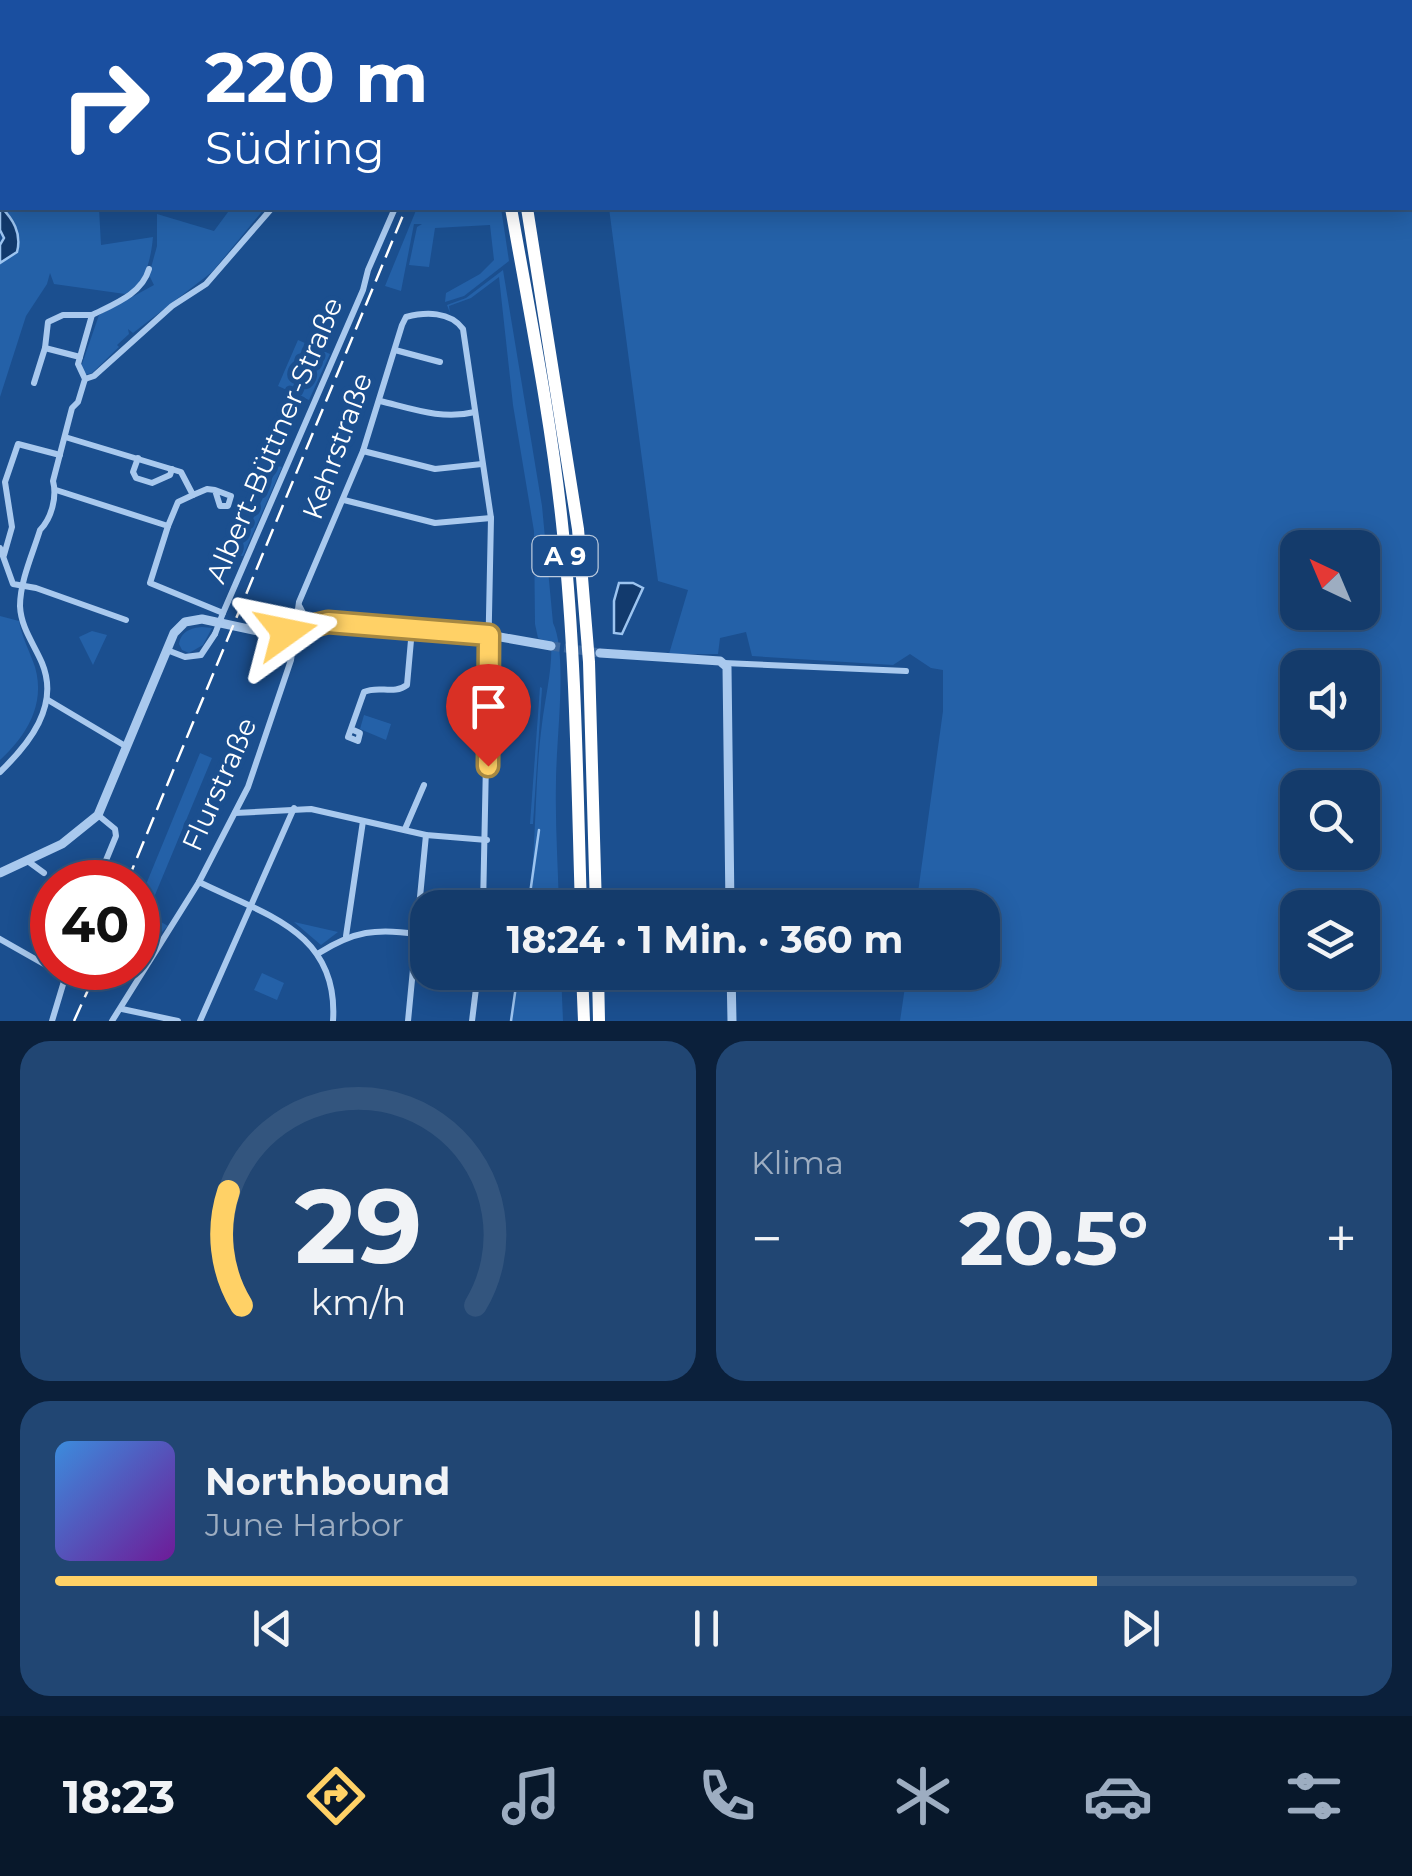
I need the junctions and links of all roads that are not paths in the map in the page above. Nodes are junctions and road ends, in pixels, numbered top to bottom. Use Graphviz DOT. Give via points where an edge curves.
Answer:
graph roads {
  1 [pos="270,210"];
  2 [pos="394,210"];
  3 [pos="511,210"];
  4 [pos="527,210"];
  5 [pos="149,269"];
  6 [pos="92,315"];
  7 [pos="45,348"];
  8 [pos="395,350"];
  9 [pos="80,357"];
  10 [pos="440,362"];
  11 [pos="85,379"];
  12 [pos="34,384"];
  13 [pos="380,401"];
  14 [pos="476,412"];
  15 [pos="65,438"];
  16 [pos="363,451"];
  17 [pos="60,455"];
  18 [pos="138,458"];
  19 [pos="482,464"];
  20 [pos="172,469"];
  21 [pos="56,490"];
  22 [pos="215,490"];
  23 [pos="194,495"];
  24 [pos="344,500"];
  25 [pos="492,518"];
  26 [pos="168,526"];
  27 [pos="2,552"];
  28 [pos="24,586"];
  29 [pos="299,602"];
  30 [pos="223,614"];
  31 [pos="126,620"];
  32 [pos="321,622"];
  33 [pos="412,628"];
  34 [pos="291,630"];
  35 [pos="272,634"];
  36 [pos="489,635"];
  37 [pos="551,646"];
  38 [pos="167,650"];
  39 [pos="600,653"];
  40 [pos="291,660"];
  41 [pos="724,662"];
  42 [pos="906,671"];
  43 [pos="48,700"];
  44 [pos="351,730"];
  45 [pos="127,747"];
  46 [pos="0,772"];
  47 [pos="424,785"];
  48 [pos="294,808"];
  49 [pos="234,814"];
  50 [pos="98,815"];
  51 [pos="363,821"];
  52 [pos="405,829"];
  53 [pos="426,834"];
  54 [pos="487,840"];
  55 [pos="106,860"];
  56 [pos="29,862"];
  57 [pos="0,873"];
  58 [pos="199,882"];
  59 [pos="421,890"];
  60 [pos="485,890"];
  61 [pos="579,890"];
  62 [pos="595,890"];
  63 [pos="730,890"];
  64 [pos="251,908"];
  65 [pos="410,933"];
  66 [pos="346,936"];
  67 [pos="0,940"];
  68 [pos="319,953"];
  69 [pos="30,955"];
  70 [pos="61,990"];
  71 [pos="411,990"];
  72 [pos="476,990"];
  73 [pos="583,990"];
  74 [pos="599,990"];
  75 [pos="731,990"];
  76 [pos="122,1009"];
  77 [pos="52,1021"];
  78 [pos="112,1021"];
  79 [pos="178,1021"];
  80 [pos="200,1021"];
  81 [pos="334,1021"];
  82 [pos="408,1021"];
  83 [pos="472,1021"];
  84 [pos="584,1021"];
  85 [pos="600,1021"];
  86 [pos="732,1021"];
  1 -- 11 [label="street" via="206,284"];
  2 -- 30 [label="street, Albert-Büttner-Straße"];
  3 -- 61 [label="highway, A 9" via="563,531"];
  4 -- 62 [label="highway, A 9" via="578,529"];
  5 -- 6 [label="street" via="137,290"];
  6 -- 7 [label="street" via="52,318"];
  6 -- 9 [label="street"];
  7 -- 9 [label="street"];
  7 -- 12 [label="street"];
  8 -- 10 [label="street"];
  8 -- 13 [label="street, Kehrstraße"];
  8 -- 14 [label="street, Kehrstraße" via="406,318 452,318 463,329"];
  9 -- 11 [label="street"];
  11 -- 15 [label="street"];
  13 -- 14 [label="street" via="434,415"];
  13 -- 16 [label="street, Kehrstraße"];
  14 -- 19 [label="street"];
  15 -- 17 [label="street"];
  15 -- 18 [label="street"];
  16 -- 19 [label="street" via="435,469"];
  16 -- 24 [label="street, Kehrstraße"];
  17 -- 21 [label="street"];
  17 -- 27 [label="street" via="18,444 4,482 12,527"];
  18 -- 20 [label="street"];
  18 -- 20 [label="street" via="136,478 152,483"];
  19 -- 25 [label="street"];
  20 -- 23 [label="street"];
  21 -- 26 [label="street"];
  21 -- 28 [label="street"];
  22 -- 23 [label="street"];
  23 -- 26 [label="street" via="178,502"];
  24 -- 25 [label="street" via="435,523"];
  24 -- 29 [label="street, Kehrstraße"];
  25 -- 36 [label="street"];
  26 -- 30 [label="street" via="150,582"];
  27 -- 28 [label="street" via="13,584"];
  28 -- 31 [label="street"];
  28 -- 43 [label="street" via="24,626 44,668"];
  29 -- 32 [label="street" via="305,617"];
  29 -- 34 [label="street, Kehrstraße"];
  30 -- 38 [label="street, Albert-Büttner-Straße, bridge" via="201,655"];
  32 -- 33 [label="street"];
  32 -- 34 [label="street"];
  33 -- 36 [label="street"];
  33 -- 44 [label="street" via="406,685 364,692"];
  34 -- 35 [label="street"];
  34 -- 40 [label="street, Flurstraße"];
  35 -- 38 [label="street" via="202,619 184,622"];
  35 -- 40 [label="street" via="288,646"];
  36 -- 37 [label="street"];
  36 -- 54 [label="street"];
  38 -- 45 [label="street"];
  39 -- 41 [label="street"];
  40 -- 49 [label="street, Flurstraße"];
  41 -- 42 [label="street"];
  41 -- 63 [label="street"];
  43 -- 45 [label="street"];
  43 -- 46 [label="street" via="26,748"];
  45 -- 50 [label="street"];
  47 -- 52 [label="street"];
  48 -- 49 [label="street"];
  48 -- 51 [label="street"];
  48 -- 64 [label="street"];
  49 -- 58 [label="street, Flurstraße"];
  50 -- 55 [label="street" via="116,836"];
  50 -- 56 [label="street"];
  51 -- 52 [label="street"];
  51 -- 66 [label="street"];
  52 -- 53 [label="street"];
  53 -- 54 [label="street"];
  53 -- 59 [label="street"];
  54 -- 60 [label="street"];
  56 -- 57 [label="street"];
  58 -- 64 [label="street"];
  58 -- 76 [label="street, Flurstraße"];
  64 -- 68 [label="street" via="294,930"];
  64 -- 80 [label="street"];
  65 -- 66 [label="street"];
  66 -- 68 [label="street"];
  67 -- 69 [label="street"];
  68 -- 81 [label="street" via="333,987"];
  70 -- 77 [label="street"];
  71 -- 82 [label="street"];
  72 -- 83 [label="street"];
  73 -- 84 [label="highway"];
  74 -- 85 [label="highway"];
  75 -- 86 [label="street"];
  76 -- 78 [label="street, Flurstraße"];
  76 -- 79 [label="street"];
}
